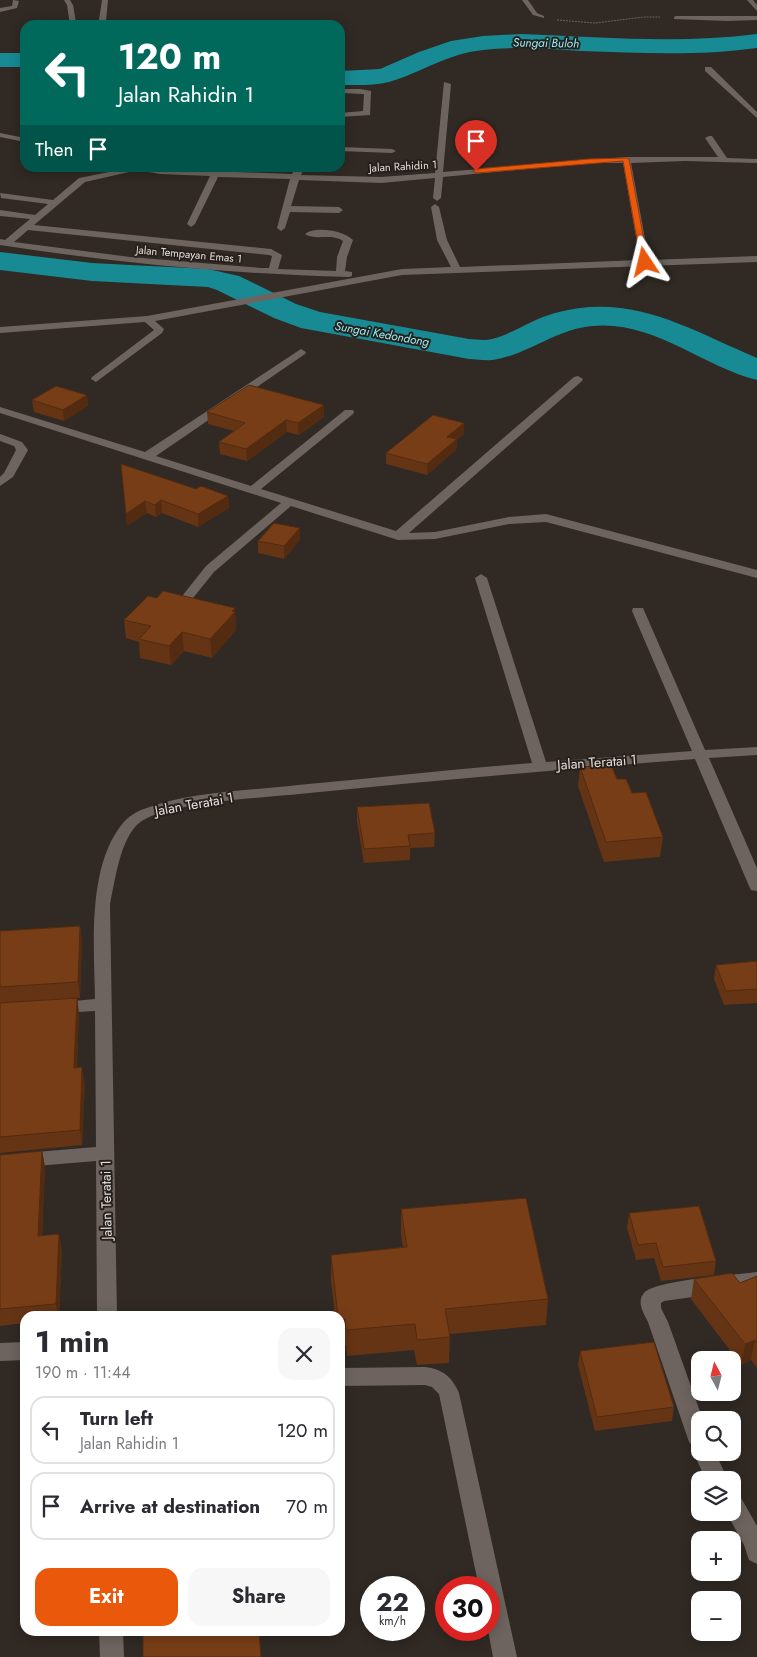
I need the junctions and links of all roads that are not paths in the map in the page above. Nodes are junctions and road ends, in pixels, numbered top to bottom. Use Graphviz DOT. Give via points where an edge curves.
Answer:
graph roads {
  1 [pos="18,0"];
  2 [pos="67,0"];
  3 [pos="104,0"];
  4 [pos="525,0"];
  5 [pos="750,0"];
  6 [pos="0,4"];
  7 [pos="757,9"];
  8 [pos="0,10"];
  9 [pos="542,17"];
  10 [pos="676,18"];
  11 [pos="757,18"];
  12 [pos="72,20"];
  13 [pos="102,20"];
  14 [pos="708,69"];
  15 [pos="447,84"];
  16 [pos="345,91"];
  17 [pos="345,115"];
  18 [pos="757,116"];
  19 [pos="345,121"];
  20 [pos="368,122"];
  21 [pos="0,135"];
  22 [pos="20,138"];
  23 [pos="709,138"];
  24 [pos="345,149"];
  25 [pos="392,151"];
  26 [pos="626,159"];
  27 [pos="724,160"];
  28 [pos="757,161"];
  29 [pos="120,172"];
  30 [pos="206,172"];
  31 [pos="298,172"];
  32 [pos="215,174"];
  33 [pos="439,175"];
  34 [pos="295,177"];
  35 [pos="2,194"];
  36 [pos="55,203"];
  37 [pos="286,209"];
  38 [pos="340,210"];
  39 [pos="0,213"];
  40 [pos="39,218"];
  41 [pos="191,224"];
  42 [pos="28,227"];
  43 [pos="281,228"];
  44 [pos="309,234"];
  45 [pos="4,242"];
  46 [pos="757,259"];
  47 [pos="645,262"];
  48 [pos="457,269"];
  49 [pos="273,272"];
  50 [pos="340,274"];
  51 [pos="377,276"];
  52 [pos="147,319"];
  53 [pos="0,330"];
  54 [pos="301,352"];
  55 [pos="96,379"];
  56 [pos="578,379"];
  57 [pos="0,410"];
  58 [pos="349,412"];
  59 [pos="0,438"];
  60 [pos="146,457"];
  61 [pos="0,483"];
  62 [pos="253,490"];
  63 [pos="290,501"];
  64 [pos="398,536"];
  65 [pos="757,574"];
  66 [pos="481,578"];
  67 [pos="185,600"];
  68 [pos="638,611"];
  69 [pos="757,751"];
  70 [pos="699,755"];
  71 [pos="540,766"];
  72 [pos="757,886"];
  73 [pos="104,1004"];
  74 [pos="47,1008"];
  75 [pos="105,1153"];
  76 [pos="0,1162"];
  77 [pos="757,1280"];
  78 [pos="107,1311"];
  79 [pos="20,1351"];
  80 [pos="0,1352"];
  81 [pos="345,1377"];
  82 [pos="691,1416"];
  83 [pos="741,1519"];
  84 [pos="757,1553"];
  85 [pos="111,1636"];
  86 [pos="112,1657"];
  87 [pos="504,1657"];
  1 -- 6 [label="street"];
  1 -- 8 [label="street" via="16,7"];
  2 -- 12 [label="street"];
  3 -- 13 [label="street"];
  4 -- 9 [label="street" via="535,14"];
  5 -- 7 [label="street"];
  10 -- 11 [label="street"];
  14 -- 18 [label="street"];
  15 -- 33 [label="street"];
  16 -- 17 [label="street" via="368,93 368,113"];
  19 -- 20 [label="street"];
  21 -- 22 [label="street"];
  23 -- 27 [label="street"];
  24 -- 25 [label="street"];
  26 -- 27 [label="street, Jalan Rahidin 1"];
  26 -- 33 [label="street, Jalan Rahidin 1"];
  26 -- 47 [label="street"];
  27 -- 28 [label="street, Jalan Rahidin 1"];
  29 -- 36 [label="street" via="82,180"];
  30 -- 32 [label="street, Jalan Rahidin 1"];
  31 -- 34 [label="street"];
  32 -- 34 [label="street, Jalan Rahidin 1"];
  32 -- 41 [label="street"];
  33 -- 34 [label="street, Jalan Rahidin 1" via="381,180"];
  33 -- 48 [label="street" via="436,202 442,240"];
  34 -- 37 [label="street"];
  35 -- 36 [label="street"];
  36 -- 40 [label="street"];
  37 -- 38 [label="street"];
  37 -- 43 [label="street"];
  39 -- 40 [label="street"];
  40 -- 42 [label="street"];
  42 -- 45 [label="street"];
  42 -- 49 [label="street" via="271,252 277,255"];
  44 -- 50 [label="street" via="345,236 348,240"];
  45 -- 49 [label="street, Jalan Tempayan Emas 1" via="109,259"];
  46 -- 47 [label="street"];
  47 -- 48 [label="street"];
  48 -- 51 [label="street"];
  49 -- 50 [label="street, Jalan Tempayan Emas 1"];
  50 -- 51 [label="street, Jalan Tempayan Emas 1"];
  51 -- 52 [label="street"];
  52 -- 53 [label="street"];
  52 -- 55 [label="street" via="159,328 158,332"];
  54 -- 60 [label="street"];
  56 -- 64 [label="street"];
  57 -- 60 [label="street"];
  58 -- 62 [label="street"];
  59 -- 61 [label="street" via="18,444 22,450 9,475"];
  60 -- 62 [label="street"];
  62 -- 63 [label="street"];
  63 -- 64 [label="street"];
  63 -- 67 [label="street" via="210,569"];
  64 -- 65 [label="street" via="439,536 515,519 546,518"];
  66 -- 71 [label="street"];
  68 -- 70 [label="street"];
  69 -- 70 [label="street, Jalan Teratai 1"];
  70 -- 71 [label="street, Jalan Teratai 1"];
  70 -- 72 [label="street"];
  71 -- 73 [label="street, Jalan Teratai 1" via="225,798 176,806 135,819 114,855 102,904"];
  73 -- 74 [label="street"];
  73 -- 75 [label="street, Jalan Teratai 1"];
  75 -- 76 [label="street"];
  75 -- 78 [label="street, Jalan Teratai 1"];
  77 -- 82 [label="street" via="660,1293 651,1299"];
  79 -- 80 [label="street"];
  81 -- 87 [label="street" via="425,1376 433,1377 445,1386"];
  83 -- 84 [label="street"];
  85 -- 86 [label="street"];
}
